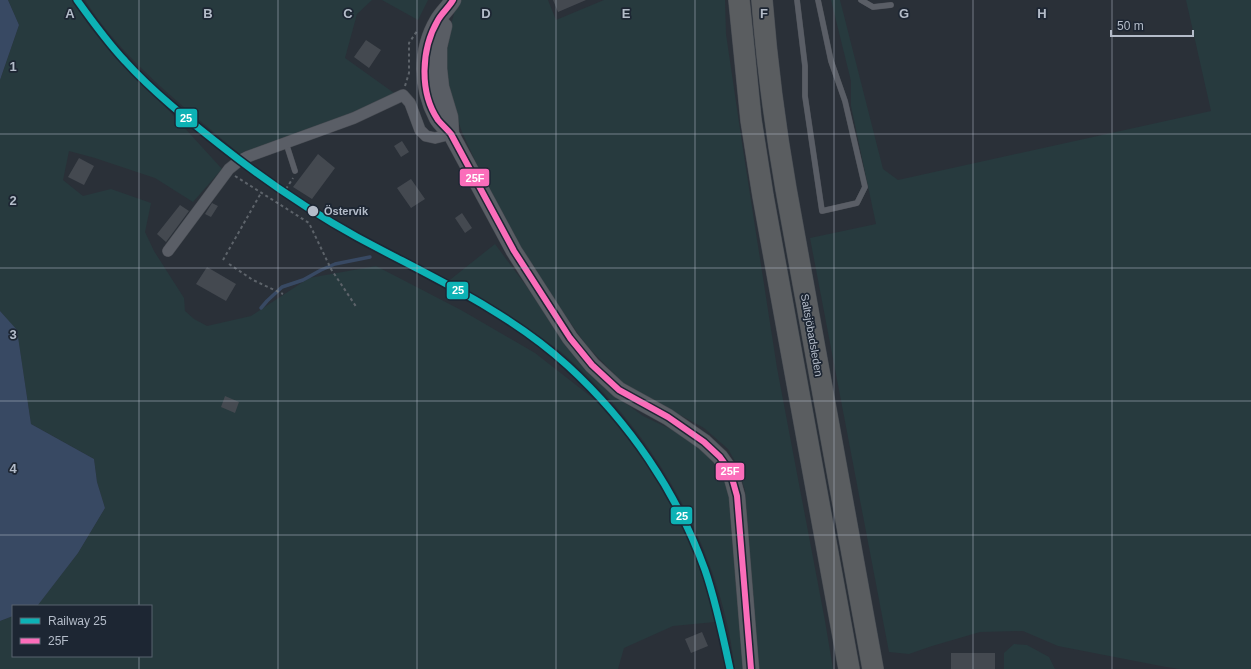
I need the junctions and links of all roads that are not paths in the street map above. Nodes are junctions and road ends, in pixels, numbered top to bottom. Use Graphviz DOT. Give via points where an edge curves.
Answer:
graph roads {
  1 [pos="739,0"];
  2 [pos="762,0"];
  3 [pos="797,0"];
  4 [pos="818,0"];
  5 [pos="861,0"];
  6 [pos="452,2"];
  7 [pos="891,5"];
  8 [pos="451,134"];
  9 [pos="286,143"];
  10 [pos="295,171"];
  11 [pos="168,251"];
  12 [pos="751,669"];
  13 [pos="849,669"];
  14 [pos="873,669"];
  1 -- 13 [label="highway" via="751,120 763,196"];
  2 -- 14 [label="highway, Saltsjöbadsleden" via="766,57 782,167"];
  3 -- 4 [label="lane" via="805,66 805,96 822,211 857,203 865,187 845,101 830,61"];
  5 -- 7 [label="lane" via="874,7"];
  6 -- 8 [label="street" via="439,47 438,69 450,117"];
  8 -- 9 [label="street" via="435,138 426,136 420,130 410,104 403,95 354,118"];
  8 -- 12 [label="street" via="514,251 561,325 592,365 619,390 668,417 704,442 730,471 737,496"];
  9 -- 10 [label="lane"];
  9 -- 11 [label="street" via="246,157 229,169"];
}
